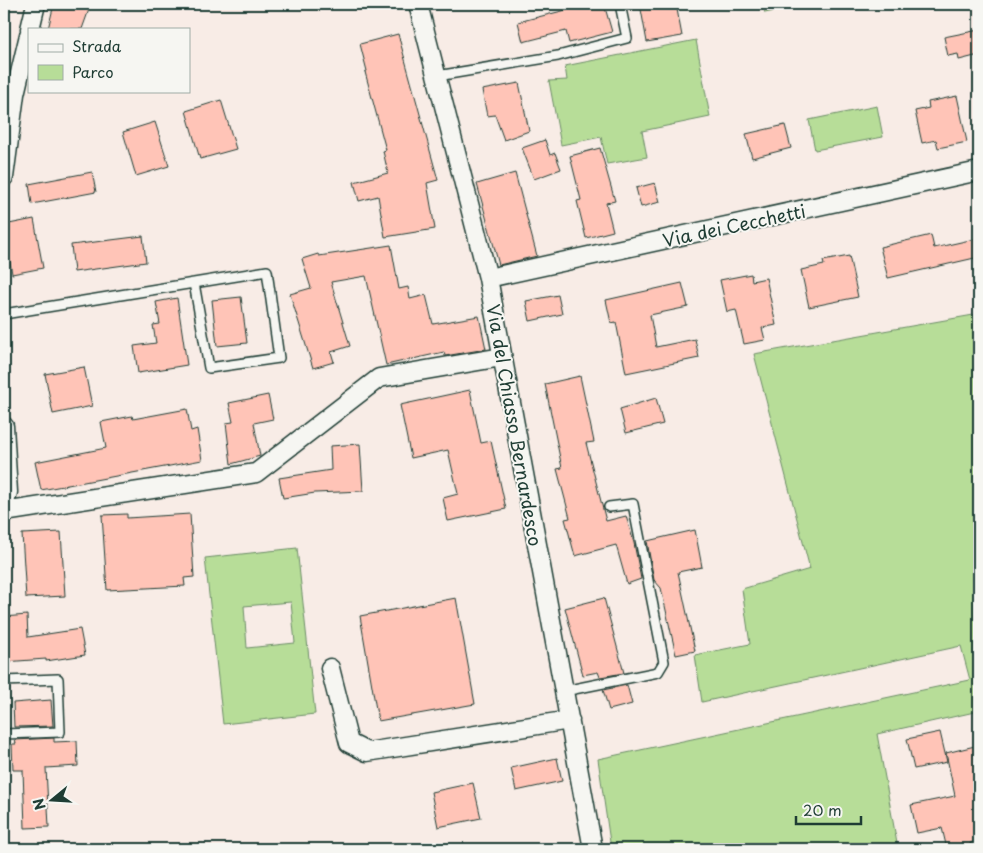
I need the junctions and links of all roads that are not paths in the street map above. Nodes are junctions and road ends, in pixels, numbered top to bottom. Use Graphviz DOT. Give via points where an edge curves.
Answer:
graph roads {
  1 [pos="36,4"];
  2 [pos="418,4"];
  3 [pos="620,4"];
  4 [pos="30,28"];
  5 [pos="28,39"];
  6 [pos="436,76"];
  7 [pos="979,171"];
  8 [pos="4,177"];
  9 [pos="488,278"];
  10 [pos="194,283"];
  11 [pos="4,314"];
  12 [pos="502,357"];
  13 [pos="4,426"];
  14 [pos="4,505"];
  15 [pos="609,507"];
  16 [pos="4,512"];
  17 [pos="330,668"];
  18 [pos="4,681"];
  19 [pos="564,690"];
  20 [pos="570,720"];
  21 [pos="4,734"];
  22 [pos="593,849"];
  1 -- 4 [label="street"];
  2 -- 6 [label="street, Via del Chiasso Bernardesco"];
  3 -- 6 [label="lane" via="626,38 558,56"];
  5 -- 8 [label="street" via="15,94"];
  6 -- 9 [label="street, Via del Chiasso Bernardesco"];
  7 -- 9 [label="street, Via dei Cecchetti"];
  9 -- 12 [label="street, Via del Chiasso Bernardesco"];
  10 -- 10 [label="lane" via="267,271 279,358 209,368"];
  10 -- 11 [label="lane"];
  12 -- 16 [label="street" via="379,378 256,473"];
  12 -- 19 [label="street, Via del Chiasso Bernardesco"];
  13 -- 14 [label="street" via="8,492"];
  15 -- 19 [label="lane" via="633,504 664,662 658,672"];
  17 -- 20 [label="street" via="349,743 367,752"];
  18 -- 21 [label="lane" via="58,679 60,732"];
  19 -- 20 [label="street, Via del Chiasso Bernardesco"];
  20 -- 22 [label="street, Via del Chiasso Bernardesco"];
}
